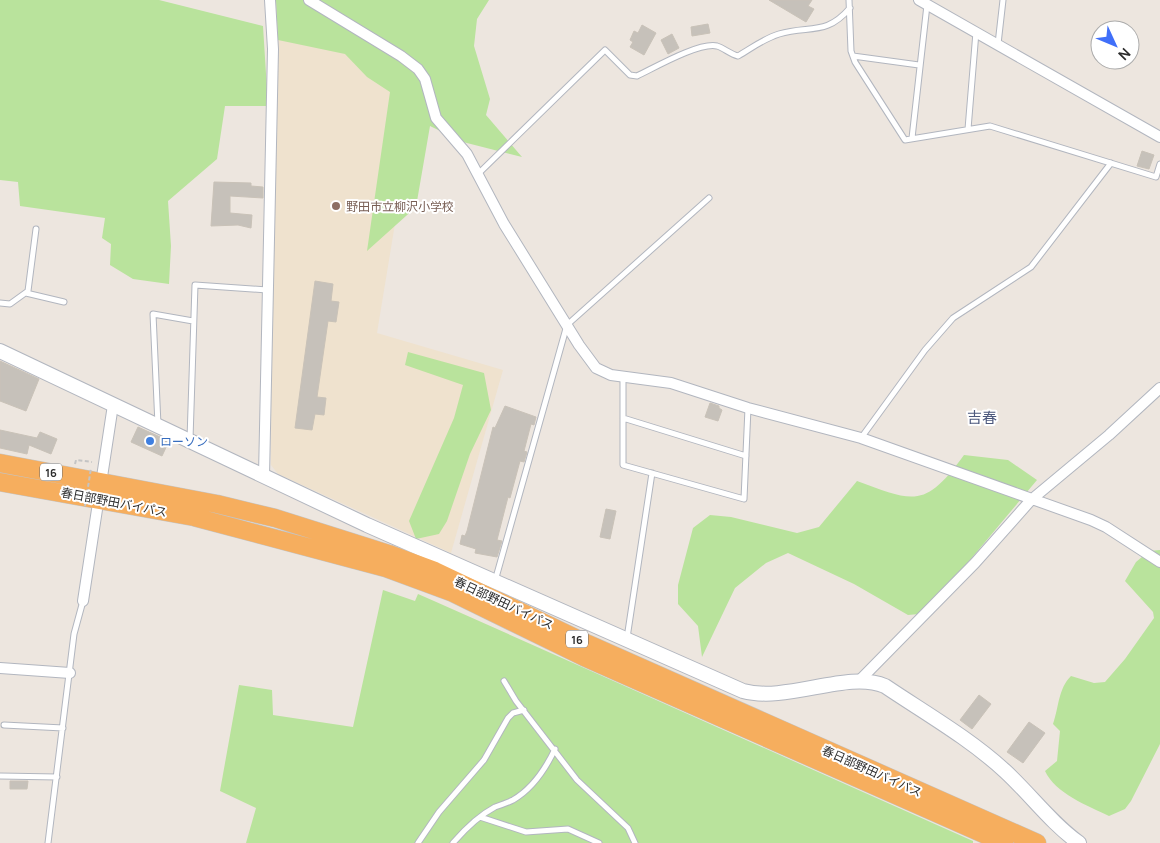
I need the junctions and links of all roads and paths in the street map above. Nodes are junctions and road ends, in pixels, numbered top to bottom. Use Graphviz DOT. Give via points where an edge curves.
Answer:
graph roads {
  1 [pos="270,0"];
  2 [pos="309,0"];
  3 [pos="849,0"];
  4 [pos="1003,0"];
  5 [pos="923,2"];
  6 [pos="850,8"];
  7 [pos="976,32"];
  8 [pos="998,45"];
  9 [pos="853,56"];
  10 [pos="918,65"];
  11 [pos="968,129"];
  12 [pos="1160,137"];
  13 [pos="912,138"];
  14 [pos="1112,163"];
  15 [pos="1160,164"];
  16 [pos="477,175"];
  17 [pos="709,198"];
  18 [pos="36,229"];
  19 [pos="267,290"];
  20 [pos="26,293"];
  21 [pos="64,302"];
  22 [pos="0,303"];
  23 [pos="194,321"];
  24 [pos="566,325"];
  25 [pos="0,351"];
  26 [pos="622,377"];
  27 [pos="1160,388"];
  28 [pos="113,405"];
  29 [pos="748,408"];
  30 [pos="622,418"];
  31 [pos="158,427"];
  32 [pos="861,438"];
  33 [pos="190,442"];
  34 [pos="746,456"];
  35 [pos="0,463"];
  36 [pos="652,473"];
  37 [pos="264,476"];
  38 [pos="0,482"];
  39 [pos="94,489"];
  40 [pos="1031,500"];
  41 [pos="1160,562"];
  42 [pos="495,581"];
  43 [pos="83,601"];
  44 [pos="626,641"];
  45 [pos="0,668"];
  46 [pos="70,673"];
  47 [pos="504,681"];
  48 [pos="858,682"];
  49 [pos="524,710"];
  50 [pos="4,725"];
  51 [pos="63,728"];
  52 [pos="555,749"];
  53 [pos="0,776"];
  54 [pos="57,777"];
  55 [pos="480,817"];
  56 [pos="48,843"];
  57 [pos="418,843"];
  58 [pos="453,843"];
  59 [pos="599,843"];
  60 [pos="635,843"];
  61 [pos="1004,843"];
  62 [pos="1037,843"];
  63 [pos="1079,843"];
  1 -- 19 [label="street" via="273,49"];
  2 -- 16 [label="street" via="418,69 425,78 436,118 467,154"];
  3 -- 6 [label="lane"];
  4 -- 8 [label="lane"];
  5 -- 7 [label="street"];
  5 -- 10 [label="lane"];
  6 -- 9 [label="lane"];
  6 -- 16 [label="lane" via="840,20 829,26 762,40 738,56 719,46 706,46 637,76 630,75 604,50"];
  7 -- 8 [label="street"];
  7 -- 11 [label="lane"];
  8 -- 12 [label="street"];
  9 -- 10 [label="lane"];
  9 -- 13 [label="lane" via="904,140"];
  10 -- 13 [label="lane"];
  11 -- 13 [label="lane"];
  11 -- 14 [label="lane" via="999,128"];
  14 -- 15 [label="lane" via="1156,177"];
  14 -- 32 [label="lane" via="1032,267 953,318"];
  16 -- 24 [label="street"];
  17 -- 24 [label="lane"];
  18 -- 20 [label="lane"];
  19 -- 23 [label="lane" via="195,285"];
  19 -- 37 [label="street"];
  20 -- 21 [label="lane"];
  20 -- 22 [label="lane" via="10,304"];
  23 -- 31 [label="lane" via="153,314"];
  23 -- 33 [label="lane"];
  24 -- 26 [label="street" via="596,368"];
  24 -- 42 [label="lane"];
  25 -- 28 [label="street"];
  26 -- 29 [label="street" via="671,384"];
  26 -- 30 [label="lane"];
  27 -- 40 [label="street"];
  28 -- 31 [label="street"];
  28 -- 39 [label="street"];
  29 -- 32 [label="street"];
  29 -- 34 [label="lane"];
  30 -- 34 [label="lane"];
  30 -- 36 [label="lane" via="622,465"];
  31 -- 33 [label="street"];
  32 -- 40 [label="street"];
  33 -- 37 [label="street"];
  34 -- 36 [label="lane" via="744,499"];
  35 -- 39 [label="highway, 春日部野田バイパス / 16"];
  36 -- 44 [label="lane"];
  37 -- 42 [label="street"];
  38 -- 39 [label="highway, 春日部野田バイパス / 16"];
  39 -- 39 [label="path, bridge"];
  39 -- 43 [label="street"];
  39 -- 61 [label="highway, 春日部野田バイパス / 16" via="386,568 452,592 584,657"];
  39 -- 62 [label="highway, 春日部野田バイパス / 16" via="217,504 275,518 435,571 588,644"];
  40 -- 41 [label="street" via="1106,527"];
  40 -- 48 [label="street" via="975,564"];
  42 -- 44 [label="street"];
  43 -- 46 [label="lane" via="74,634"];
  44 -- 48 [label="street" via="714,680 757,695"];
  45 -- 46 [label="street"];
  46 -- 51 [label="lane"];
  47 -- 49 [label="lane"];
  48 -- 63 [label="street" via="885,686 972,746 1004,770"];
  49 -- 52 [label="lane"];
  49 -- 57 [label="lane" via="508,718 484,760 439,812"];
  50 -- 51 [label="lane"];
  51 -- 54 [label="lane"];
  52 -- 55 [label="lane" via="546,768 514,800"];
  52 -- 60 [label="lane" via="577,780 628,828"];
  53 -- 54 [label="lane"];
  54 -- 56 [label="lane"];
  55 -- 58 [label="lane"];
  55 -- 59 [label="lane" via="526,832 568,829"];
}
